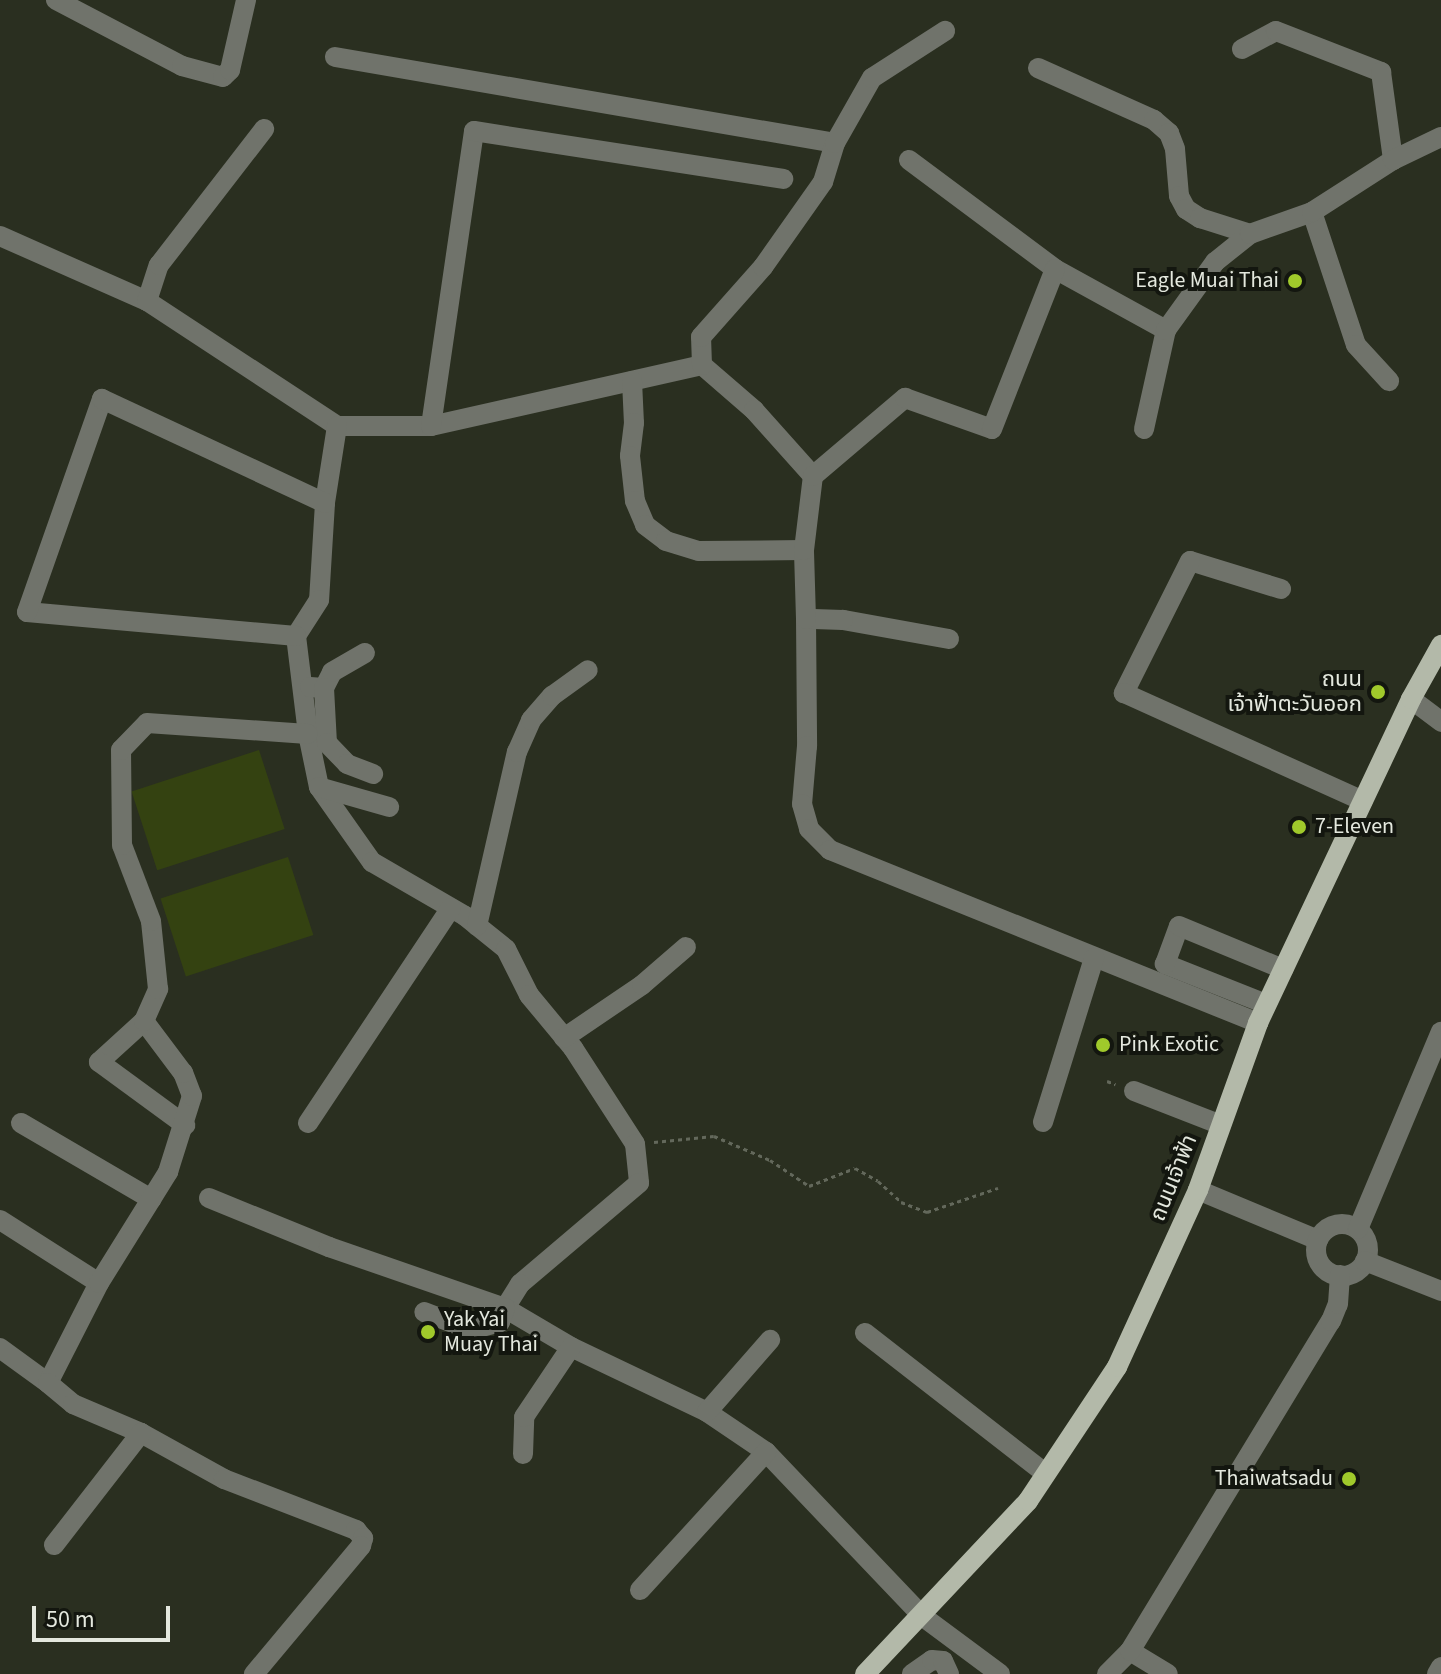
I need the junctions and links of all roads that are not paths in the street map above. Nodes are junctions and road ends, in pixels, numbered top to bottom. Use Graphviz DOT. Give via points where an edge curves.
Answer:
graph roads {
  1 [pos="56,0"];
  2 [pos="246,0"];
  3 [pos="945,31"];
  4 [pos="1242,49"];
  5 [pos="335,57"];
  6 [pos="1038,68"];
  7 [pos="264,129"];
  8 [pos="1441,137"];
  9 [pos="835,143"];
  10 [pos="909,160"];
  11 [pos="1393,160"];
  12 [pos="783,179"];
  13 [pos="1312,212"];
  14 [pos="1250,234"];
  15 [pos="0,236"];
  16 [pos="1055,269"];
  17 [pos="147,301"];
  18 [pos="1166,330"];
  19 [pos="702,365"];
  20 [pos="632,381"];
  21 [pos="1389,381"];
  22 [pos="337,426"];
  23 [pos="431,426"];
  24 [pos="1144,429"];
  25 [pos="813,476"];
  26 [pos="325,503"];
  27 [pos="804,550"];
  28 [pos="1281,589"];
  29 [pos="806,619"];
  30 [pos="296,636"];
  31 [pos="949,639"];
  32 [pos="1441,645"];
  33 [pos="365,653"];
  34 [pos="588,670"];
  35 [pos="302,686"];
  36 [pos="324,688"];
  37 [pos="1411,699"];
  38 [pos="1441,722"];
  39 [pos="308,734"];
  40 [pos="373,774"];
  41 [pos="319,787"];
  42 [pos="1363,801"];
  43 [pos="389,807"];
  44 [pos="451,908"];
  45 [pos="477,926"];
  46 [pos="686,947"];
  47 [pos="1094,958"];
  48 [pos="1283,969"];
  49 [pos="1262,1013"];
  50 [pos="144,1021"];
  51 [pos="1441,1032"];
  52 [pos="564,1038"];
  53 [pos="1134,1091"];
  54 [pos="1043,1122"];
  55 [pos="21,1123"];
  56 [pos="308,1123"];
  57 [pos="185,1125"];
  58 [pos="1221,1125"];
  59 [pos="1198,1190"];
  60 [pos="209,1198"];
  61 [pos="151,1199"];
  62 [pos="0,1220"];
  63 [pos="1358,1229"];
  64 [pos="1318,1240"];
  65 [pos="1365,1261"];
  66 [pos="1340,1275"];
  67 [pos="99,1283"];
  68 [pos="1441,1291"];
  69 [pos="505,1308"];
  70 [pos="424,1312"];
  71 [pos="865,1333"];
  72 [pos="770,1340"];
  73 [pos="571,1347"];
  74 [pos="0,1348"];
  75 [pos="48,1383"];
  76 [pos="707,1412"];
  77 [pos="141,1433"];
  78 [pos="766,1452"];
  79 [pos="523,1454"];
  80 [pos="1046,1474"];
  81 [pos="54,1545"];
  82 [pos="640,1590"];
  83 [pos="922,1616"];
  84 [pos="1130,1651"];
  85 [pos="1441,1667"];
  86 [pos="254,1674"];
  87 [pos="865,1674"];
  88 [pos="912,1674"];
  89 [pos="949,1674"];
  90 [pos="1000,1674"];
  91 [pos="1107,1674"];
  92 [pos="1168,1674"];
  93 [pos="1437,1674"];
  1 -- 2 [label="street" via="182,66 223,77 230,70"];
  3 -- 9 [label="street" via="872,78"];
  4 -- 11 [label="street" via="1276,31 1381,72"];
  5 -- 9 [label="street"];
  6 -- 14 [label="street" via="1154,120 1169,133 1175,149 1179,196 1186,209"];
  7 -- 17 [label="street" via="159,265"];
  8 -- 11 [label="street"];
  9 -- 19 [label="street" via="823,182 763,267 701,337"];
  10 -- 16 [label="street"];
  11 -- 13 [label="street"];
  12 -- 23 [label="street" via="474,131"];
  13 -- 14 [label="street"];
  13 -- 21 [label="street" via="1356,345"];
  14 -- 18 [label="street" via="1215,262"];
  15 -- 17 [label="street"];
  16 -- 18 [label="street"];
  16 -- 25 [label="street" via="992,429 905,398"];
  17 -- 22 [label="street"];
  18 -- 24 [label="street"];
  19 -- 20 [label="street"];
  19 -- 25 [label="street" via="754,410"];
  20 -- 23 [label="street"];
  20 -- 27 [label="street" via="630,456 635,501 645,525 666,541 699,551"];
  22 -- 23 [label="street"];
  22 -- 26 [label="street"];
  25 -- 27 [label="street"];
  26 -- 30 [label="street" via="319,600"];
  26 -- 30 [label="street" via="102,399 27,612"];
  27 -- 29 [label="street"];
  28 -- 42 [label="street" via="1190,561 1124,693"];
  29 -- 31 [label="street" via="843,620"];
  29 -- 47 [label="street" via="802,804 809,829 830,850"];
  30 -- 35 [label="street"];
  32 -- 37 [label="main road, ถนนเจ้าฟ้า"];
  33 -- 36 [label="street" via="332,672"];
  34 -- 45 [label="street" via="531,720 517,752"];
  35 -- 36 [label="street"];
  35 -- 39 [label="street"];
  36 -- 40 [label="street" via="327,743 347,764"];
  37 -- 38 [label="street"];
  37 -- 42 [label="main road, ถนนเจ้าฟ้า"];
  39 -- 41 [label="street"];
  39 -- 50 [label="street" via="147,723 121,750 122,845 151,921 158,989"];
  41 -- 43 [label="street"];
  41 -- 44 [label="street" via="372,862"];
  42 -- 48 [label="main road, ถนนเจ้าฟ้า"];
  44 -- 45 [label="street"];
  44 -- 56 [label="street"];
  45 -- 52 [label="street" via="506,949 529,995"];
  46 -- 52 [label="street" via="642,985"];
  47 -- 49 [label="street"];
  47 -- 54 [label="street"];
  48 -- 49 [label="main road, ถนนเจ้าฟ้า"];
  48 -- 49 [label="street" via="1179,926 1165,964"];
  49 -- 58 [label="main road, ถนนเจ้าฟ้า"];
  50 -- 57 [label="street" via="183,1073 192,1096"];
  50 -- 57 [label="street" via="99,1062"];
  51 -- 63 [label="street"];
  52 -- 69 [label="street" via="635,1144 639,1183 520,1284"];
  53 -- 58 [label="street"];
  55 -- 61 [label="street"];
  57 -- 61 [label="street" via="168,1172"];
  58 -- 59 [label="main road, ถนนเจ้าฟ้า"];
  59 -- 64 [label="street"];
  59 -- 80 [label="main road, ถนนเจ้าฟ้า" via="1117,1367"];
  60 -- 69 [label="street" via="329,1247"];
  61 -- 67 [label="street"];
  62 -- 67 [label="street"];
  63 -- 64 [label="street" via="1335,1225"];
  63 -- 65 [label="street" via="1367,1244"];
  64 -- 66 [label="street" via="1320,1263"];
  65 -- 66 [label="street" via="1355,1272"];
  65 -- 68 [label="street"];
  66 -- 84 [label="street" via="1331,1321"];
  67 -- 75 [label="street"];
  69 -- 70 [label="street" via="500,1322 471,1330"];
  69 -- 73 [label="street"];
  71 -- 80 [label="street"];
  72 -- 76 [label="street"];
  73 -- 76 [label="street"];
  73 -- 79 [label="street" via="524,1417"];
  74 -- 75 [label="street"];
  75 -- 77 [label="street" via="73,1404"];
  76 -- 78 [label="street"];
  77 -- 81 [label="street"];
  77 -- 86 [label="street" via="224,1479 356,1530 363,1538"];
  78 -- 82 [label="street"];
  78 -- 83 [label="street"];
  80 -- 83 [label="main road, ถนนเจ้าฟ้า" via="1028,1501"];
  83 -- 87 [label="main road, ถนนเจ้าฟ้า"];
  83 -- 90 [label="street"];
  84 -- 91 [label="street"];
  84 -- 92 [label="street"];
  85 -- 93 [label="street"];
  88 -- 89 [label="street" via="932,1660 943,1661"];
}
